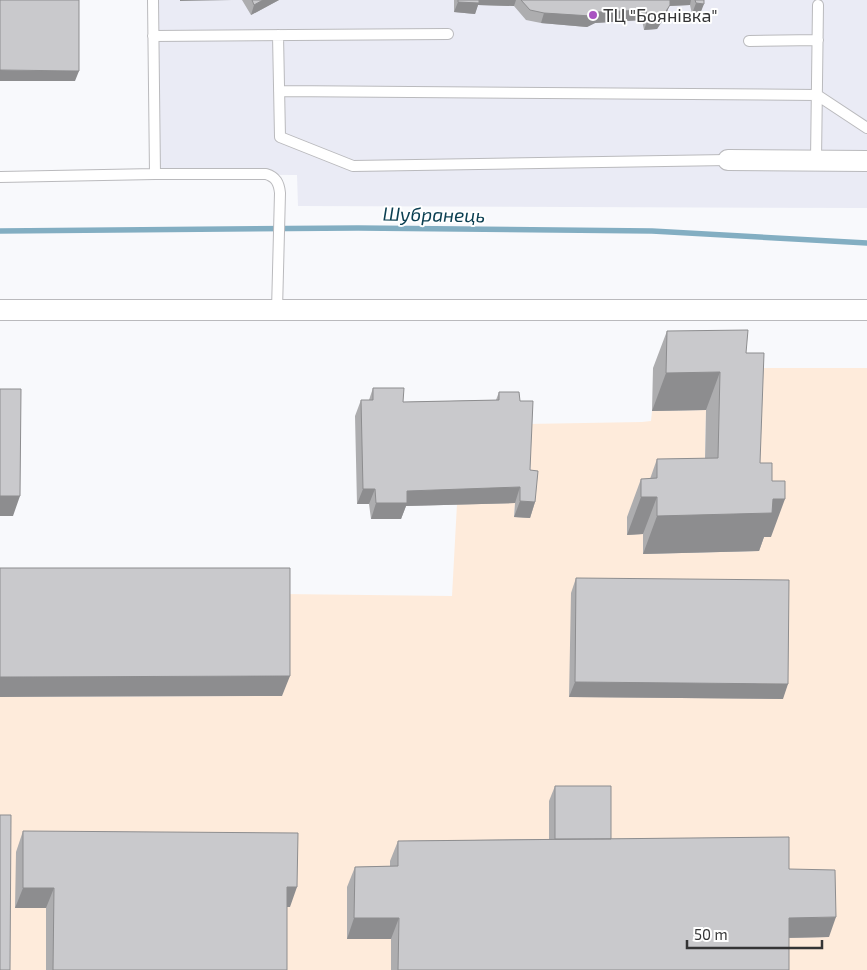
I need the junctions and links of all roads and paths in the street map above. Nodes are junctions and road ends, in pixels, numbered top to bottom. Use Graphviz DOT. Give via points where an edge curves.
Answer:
graph roads {
  1 [pos="153,0"];
  2 [pos="818,5"];
  3 [pos="448,34"];
  4 [pos="278,35"];
  5 [pos="153,36"];
  6 [pos="818,40"];
  7 [pos="749,42"];
  8 [pos="279,91"];
  9 [pos="817,95"];
  10 [pos="867,128"];
  11 [pos="728,160"];
  12 [pos="816,160"];
  13 [pos="867,161"];
  14 [pos="155,174"];
  15 [pos="0,177"];
  16 [pos="0,310"];
  17 [pos="277,310"];
  18 [pos="867,310"];
  1 -- 5 [label="lane"];
  2 -- 6 [label="lane"];
  3 -- 4 [label="lane"];
  4 -- 5 [label="lane"];
  4 -- 8 [label="lane"];
  5 -- 14 [label="lane"];
  6 -- 7 [label="lane"];
  6 -- 9 [label="lane"];
  8 -- 9 [label="lane"];
  8 -- 11 [label="lane" via="280,137 353,166"];
  9 -- 10 [label="lane"];
  9 -- 12 [label="lane"];
  11 -- 12 [label="street"];
  12 -- 13 [label="street"];
  14 -- 15 [label="lane"];
  14 -- 17 [label="lane" via="266,174 278,181"];
  16 -- 17 [label="street"];
  17 -- 18 [label="street"];
}
